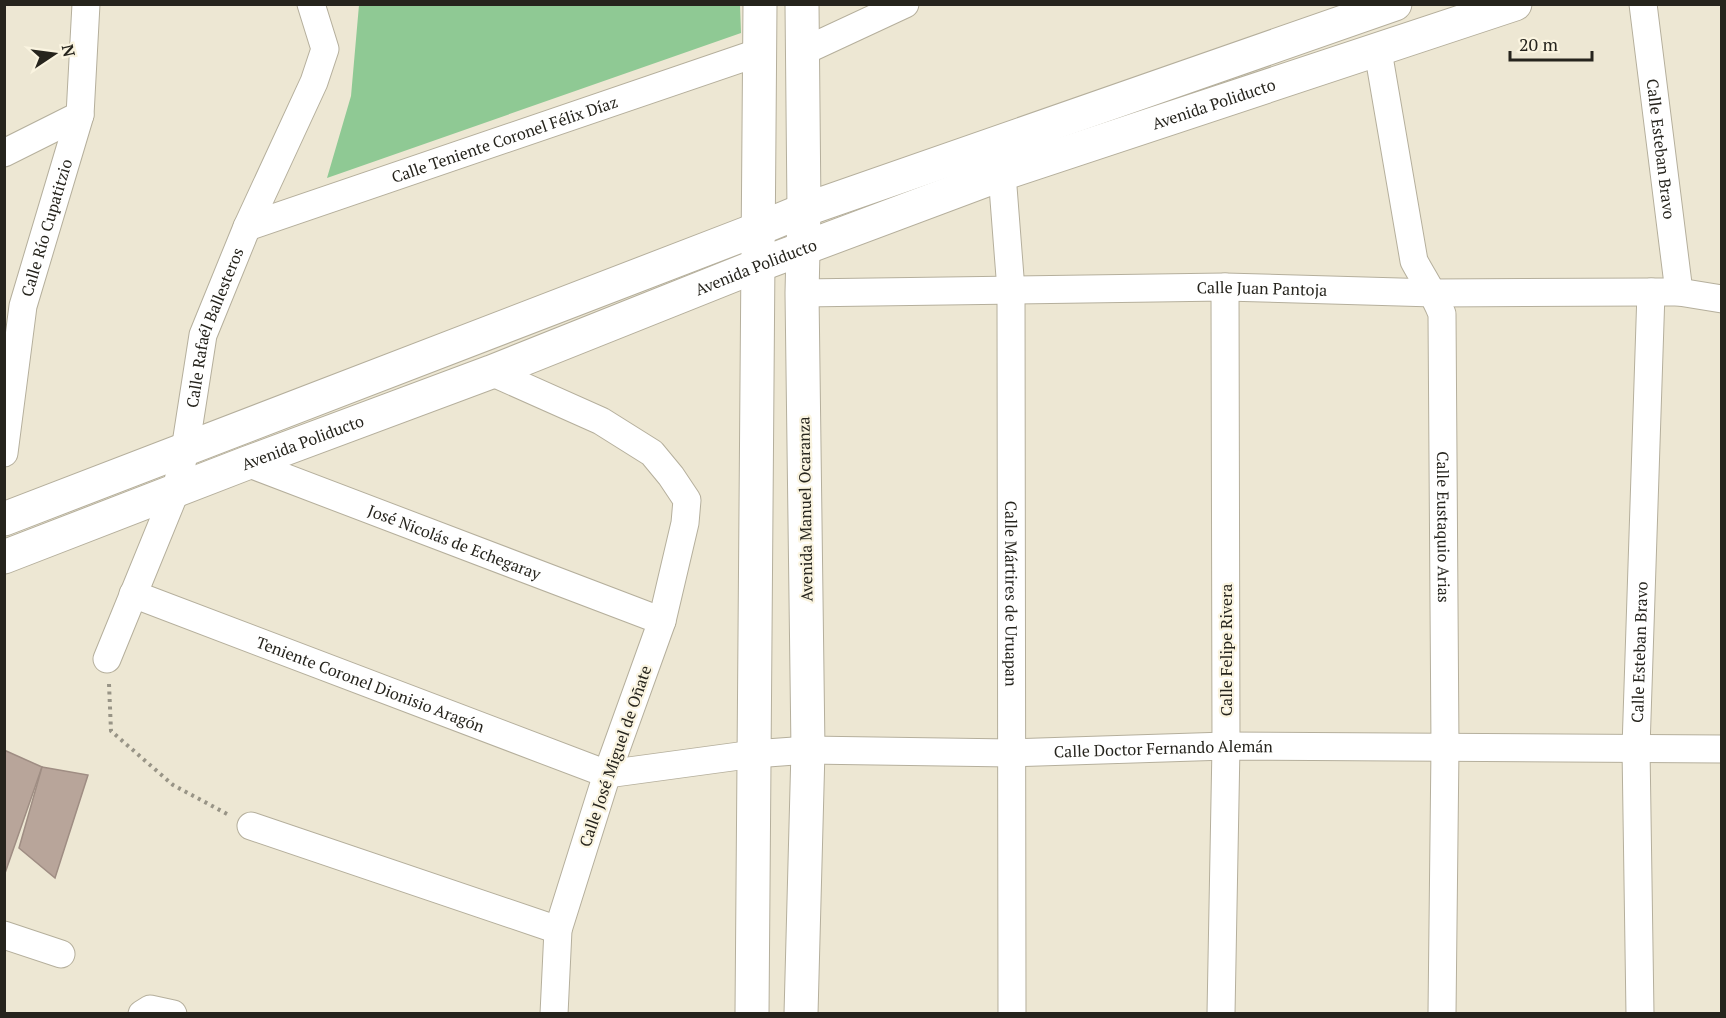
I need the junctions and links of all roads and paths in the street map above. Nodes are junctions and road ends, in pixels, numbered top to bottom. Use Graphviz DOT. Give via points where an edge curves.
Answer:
graph roads {
  1 [pos="86,4"];
  2 [pos="311,4"];
  3 [pos="760,4"];
  4 [pos="802,4"];
  5 [pos="905,4"];
  6 [pos="1395,4"];
  7 [pos="1515,4"];
  8 [pos="1643,4"];
  9 [pos="804,51"];
  10 [pos="1378,51"];
  11 [pos="760,52"];
  12 [pos="80,115"];
  13 [pos="4,153"];
  14 [pos="1002,174"];
  15 [pos="804,210"];
  16 [pos="247,227"];
  17 [pos="758,229"];
  18 [pos="803,248"];
  19 [pos="759,265"];
  20 [pos="1225,287"];
  21 [pos="1011,290"];
  22 [pos="1651,291"];
  23 [pos="1679,292"];
  24 [pos="802,293"];
  25 [pos="1434,293"];
  26 [pos="1722,299"];
  27 [pos="14,311"];
  28 [pos="491,372"];
  29 [pos="185,450"];
  30 [pos="4,453"];
  31 [pos="247,463"];
  32 [pos="177,490"];
  33 [pos="4,519"];
  34 [pos="4,557"];
  35 [pos="133,594"];
  36 [pos="662,621"];
  37 [pos="107,659"];
  38 [pos="1226,746"];
  39 [pos="1445,747"];
  40 [pos="1636,748"];
  41 [pos="1722,749"];
  42 [pos="808,750"];
  43 [pos="1011,753"];
  44 [pos="754,754"];
  45 [pos="607,774"];
  46 [pos="251,826"];
  47 [pos="558,930"];
  48 [pos="4,935"];
  49 [pos="61,954"];
  50 [pos="142,1014"];
  51 [pos="173,1014"];
  52 [pos="554,1014"];
  53 [pos="752,1014"];
  54 [pos="801,1014"];
  55 [pos="1012,1014"];
  56 [pos="1221,1014"];
  57 [pos="1442,1014"];
  58 [pos="1640,1014"];
  1 -- 12 [label="street, Calle Río Cupatitzio"];
  2 -- 16 [label="street, Calle Rafaél Ballesteros" via="325,49 314,82"];
  3 -- 11 [label="street"];
  4 -- 9 [label="street, Avenida Manuel Ocaranza"];
  5 -- 9 [label="street"];
  6 -- 15 [label="street, Avenida Poliducto"];
  7 -- 10 [label="street, Avenida Poliducto"];
  8 -- 23 [label="street, Calle Esteban Bravo"];
  9 -- 15 [label="street, Avenida Manuel Ocaranza"];
  10 -- 14 [label="street, Avenida Poliducto"];
  10 -- 25 [label="street, Calle Eustaquio Arias" via="1414,261"];
  11 -- 16 [label="street, Calle Teniente Coronel Félix Díaz"];
  11 -- 17 [label="street"];
  12 -- 13 [label="street"];
  12 -- 27 [label="street, Calle Río Cupatitzio"];
  14 -- 18 [label="street, Avenida Poliducto"];
  14 -- 21 [label="street, Calle Mártires de Uruapan"];
  15 -- 17 [label="street, Avenida Poliducto"];
  15 -- 18 [label="street, Avenida Manuel Ocaranza"];
  16 -- 29 [label="street, Calle Rafaél Ballesteros" via="203,335"];
  17 -- 19 [label="street"];
  17 -- 29 [label="street, Avenida Poliducto"];
  18 -- 19 [label="street, Avenida Poliducto"];
  18 -- 24 [label="street, Avenida Manuel Ocaranza"];
  19 -- 28 [label="street, Avenida Poliducto"];
  19 -- 44 [label="street"];
  20 -- 21 [label="street, Calle Juan Pantoja"];
  20 -- 25 [label="street, Calle Juan Pantoja"];
  20 -- 38 [label="street, Calle Felipe Rivera"];
  21 -- 24 [label="street, Calle Juan Pantoja"];
  21 -- 43 [label="street, Calle Mártires de Uruapan"];
  22 -- 23 [label="street, Calle Juan Pantoja"];
  22 -- 25 [label="street, Calle Juan Pantoja"];
  22 -- 40 [label="street, Calle Esteban Bravo"];
  23 -- 26 [label="street, Calle Juan Pantoja"];
  24 -- 42 [label="street, Avenida Manuel Ocaranza"];
  25 -- 39 [label="street, Calle Eustaquio Arias" via="1442,314"];
  27 -- 30 [label="street, Calle Río Cupatitzio"];
  28 -- 31 [label="street, Avenida Poliducto"];
  28 -- 36 [label="street, Calle José Miguel de Oñate" via="602,421 652,453 671,476 687,500"];
  29 -- 32 [label="street, Calle Rafaél Ballesteros"];
  29 -- 33 [label="street, Avenida Poliducto"];
  31 -- 32 [label="street, Avenida Poliducto"];
  31 -- 36 [label="street, José Nicolás de Echegaray"];
  32 -- 34 [label="street, Avenida Poliducto"];
  32 -- 35 [label="street, Calle Rafaél Ballesteros"];
  35 -- 37 [label="street, Calle Rafaél Ballesteros"];
  35 -- 45 [label="street, Teniente Coronel Dionisio Aragón"];
  36 -- 45 [label="street, Calle José Miguel de Oñate"];
  37 -- 46 [label="path" via="111,731 173,785"];
  38 -- 39 [label="street, Calle Doctor Fernando Alemán"];
  38 -- 43 [label="street, Calle Doctor Fernando Alemán"];
  38 -- 56 [label="street, Calle Felipe Rivera"];
  39 -- 40 [label="street, Calle Doctor Fernando Alemán"];
  39 -- 57 [label="street, Calle Eustaquio Arias"];
  40 -- 41 [label="street, Calle Doctor Fernando Alemán"];
  40 -- 58 [label="street, Calle Esteban Bravo"];
  42 -- 43 [label="street, Calle Doctor Fernando Alemán"];
  42 -- 44 [label="street, Calle Doctor Fernando Alemán"];
  42 -- 54 [label="street, Avenida Manuel Ocaranza"];
  43 -- 55 [label="street, Calle Mártires de Uruapan"];
  44 -- 45 [label="street, Calle Doctor Fernando Alemán"];
  44 -- 53 [label="street"];
  45 -- 47 [label="street, Calle José Miguel de Oñate"];
  46 -- 47 [label="street"];
  47 -- 52 [label="street, Calle José Miguel de Oñate"];
  48 -- 49 [label="street"];
  50 -- 51 [label="street" via="150,1010"];
}
